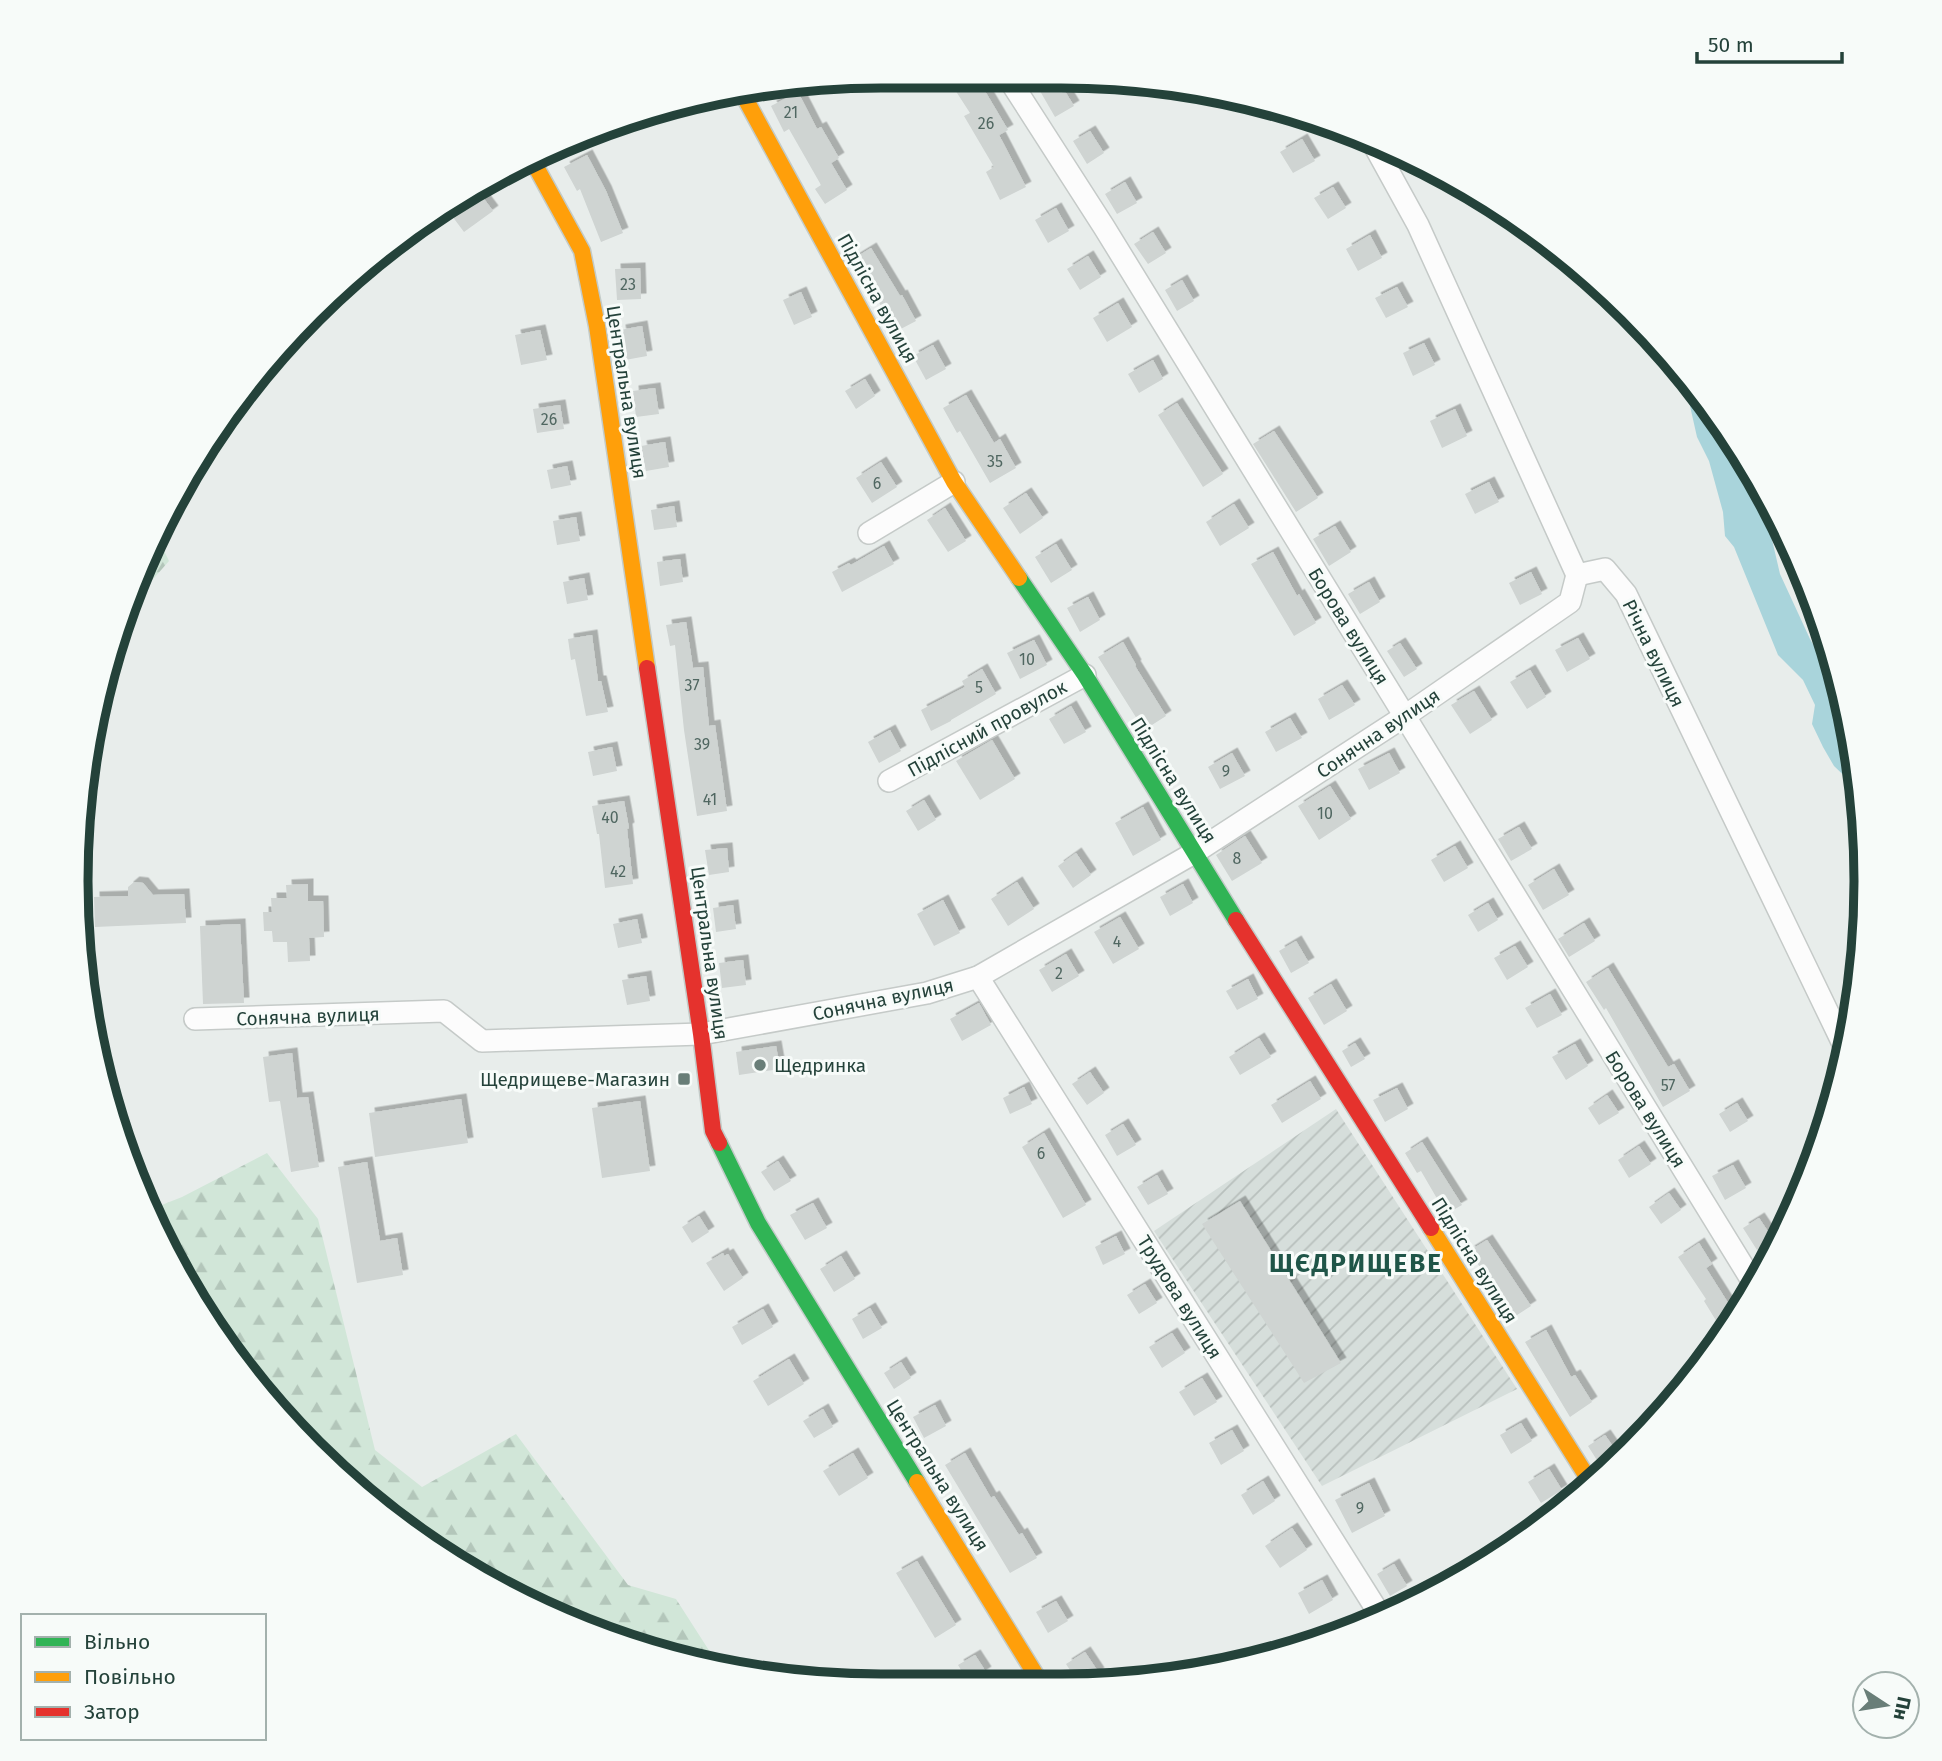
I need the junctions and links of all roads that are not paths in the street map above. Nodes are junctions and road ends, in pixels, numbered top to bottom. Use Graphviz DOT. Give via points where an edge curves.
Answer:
graph roads {
  1 [pos="1015,88"];
  2 [pos="746,100"];
  3 [pos="1379,154"];
  4 [pos="536,166"];
  5 [pos="954,482"];
  6 [pos="869,533"];
  7 [pos="1577,575"];
  8 [pos="1085,675"];
  9 [pos="1405,716"];
  10 [pos="889,781"];
  11 [pos="1194,853"];
  12 [pos="978,977"];
  13 [pos="195,1019"];
  14 [pos="701,1034"];
  15 [pos="1839,1035"];
  16 [pos="1749,1276"];
  17 [pos="1586,1475"];
  18 [pos="1376,1608"];
  19 [pos="1035,1674"];
  1 -- 9 [label="street, Борова вулиця"];
  2 -- 5 [label="street, Підлісна вулиця"];
  3 -- 7 [label="street" via="1418,225"];
  4 -- 14 [label="street, Центральна вулиця" via="582,251 597,326"];
  5 -- 6 [label="street"];
  5 -- 8 [label="street, Підлісна вулиця"];
  7 -- 9 [label="street, Сонячна вулиця" via="1570,603"];
  7 -- 15 [label="street, Річна вулиця" via="1605,569 1626,594"];
  8 -- 10 [label="street, Підлісний провулок"];
  8 -- 11 [label="street, Підлісна вулиця"];
  9 -- 11 [label="street, Сонячна вулиця"];
  9 -- 16 [label="street, Борова вулиця"];
  11 -- 12 [label="street, Сонячна вулиця"];
  11 -- 17 [label="street, Підлісна вулиця"];
  12 -- 14 [label="street, Сонячна вулиця" via="927,993"];
  12 -- 18 [label="street, Трудова вулиця"];
  13 -- 14 [label="street, Сонячна вулиця" via="443,1011 482,1041"];
  14 -- 19 [label="street, Центральна вулиця" via="713,1131 758,1223"];
}
